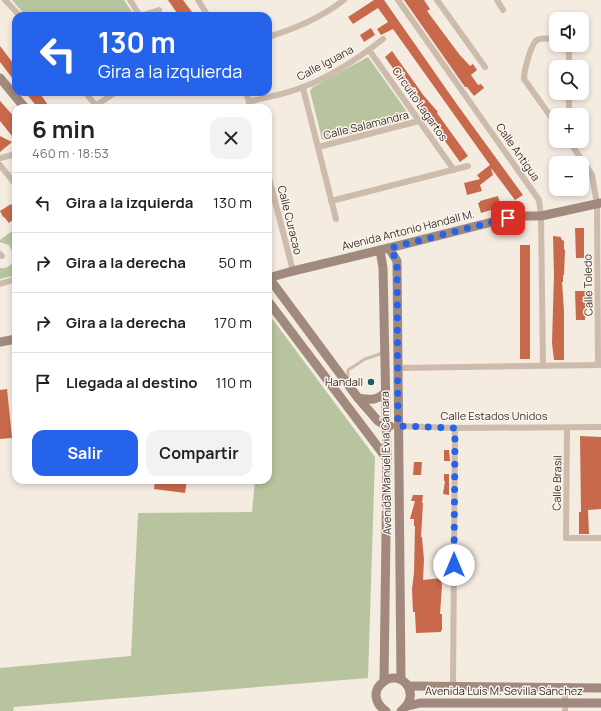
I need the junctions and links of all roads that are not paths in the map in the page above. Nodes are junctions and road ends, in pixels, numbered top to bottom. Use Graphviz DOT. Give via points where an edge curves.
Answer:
graph roads {
  1 [pos="5,0"];
  2 [pos="130,0"];
  3 [pos="198,0"];
  4 [pos="344,0"];
  5 [pos="398,0"];
  6 [pos="438,0"];
  7 [pos="497,0"];
  8 [pos="159,10"];
  9 [pos="504,10"];
  10 [pos="16,12"];
  11 [pos="138,12"];
  12 [pos="153,12"];
  13 [pos="206,12"];
  14 [pos="272,37"];
  15 [pos="383,39"];
  16 [pos="549,39"];
  17 [pos="369,50"];
  18 [pos="485,67"];
  19 [pos="0,78"];
  20 [pos="303,88"];
  21 [pos="12,92"];
  22 [pos="16,96"];
  23 [pos="110,96"];
  24 [pos="23,104"];
  25 [pos="99,104"];
  26 [pos="253,104"];
  27 [pos="549,114"];
  28 [pos="419,121"];
  29 [pos="318,147"];
  30 [pos="574,148"];
  31 [pos="12,155"];
  32 [pos="0,158"];
  33 [pos="0,165"];
  34 [pos="468,166"];
  35 [pos="454,170"];
  36 [pos="12,180"];
  37 [pos="272,190"];
  38 [pos="331,201"];
  39 [pos="599,204"];
  40 [pos="541,216"];
  41 [pos="336,219"];
  42 [pos="385,249"];
  43 [pos="293,271"];
  44 [pos="272,277"];
  45 [pos="12,280"];
  46 [pos="272,283"];
  47 [pos="0,284"];
  48 [pos="272,306"];
  49 [pos="12,340"];
  50 [pos="0,342"];
  51 [pos="384,352"];
  52 [pos="543,365"];
  53 [pos="600,365"];
  54 [pos="397,368"];
  55 [pos="348,384"];
  56 [pos="337,392"];
  57 [pos="385,392"];
  58 [pos="358,398"];
  59 [pos="386,426"];
  60 [pos="398,426"];
  61 [pos="601,427"];
  62 [pos="455,428"];
  63 [pos="567,428"];
  64 [pos="388,459"];
  65 [pos="601,538"];
  66 [pos="401,679"];
  67 [pos="384,680"];
  68 [pos="409,686"];
  69 [pos="453,687"];
  70 [pos="565,688"];
  71 [pos="601,688"];
  72 [pos="601,703"];
  73 [pos="454,707"];
  74 [pos="508,707"];
  75 [pos="565,707"];
  76 [pos="405,709"];
  77 [pos="385,711"];
  1 -- 10 [label="street"];
  2 -- 11 [label="street"];
  3 -- 13 [label="street"];
  4 -- 14 [label="street" via="294,29"];
  5 -- 40 [label="street, Calle Antigua" via="539,200"];
  6 -- 18 [label="street"];
  7 -- 9 [label="street"];
  8 -- 12 [label="street"];
  15 -- 17 [label="street, Calle Iguana"];
  16 -- 27 [label="street" via="536,40 533,44 524,73 524,79"];
  17 -- 20 [label="street, Calle Iguana" via="346,66"];
  17 -- 28 [label="street, Circuito Lagartos"];
  19 -- 21 [label="street"];
  20 -- 26 [label="street, Calle Iguana"];
  20 -- 29 [label="street"];
  22 -- 24 [label="street"];
  23 -- 25 [label="street"];
  28 -- 29 [label="street, Calle Salamandra"];
  28 -- 35 [label="street, Circuito Lagartos"];
  29 -- 38 [label="street"];
  30 -- 39 [label="street, Calle Toledo" via="592,175"];
  31 -- 32 [label="street"];
  33 -- 36 [label="street"];
  34 -- 35 [label="street"];
  35 -- 38 [label="street"];
  37 -- 43 [label="street, Calle Curacao"];
  38 -- 41 [label="street"];
  39 -- 40 [label="street, Avenida Antonio Handall M."];
  39 -- 53 [label="street, Calle Toledo"];
  40 -- 42 [label="street, Avenida Antonio Handall M." via="508,218"];
  40 -- 52 [label="street, Calle Antigua"];
  42 -- 43 [label="street, Avenida Antonio Handall M."];
  42 -- 51 [label="street, Avenida Manuel Evia Cámara"];
  42 -- 54 [label="street, Avenida Manuel Evia Cámara" via="397,261"];
  43 -- 44 [label="street, Avenida Antonio Handall M."];
  45 -- 47 [label="street"];
  46 -- 55 [label="street, Avenida Manuel Evia Cámara"];
  48 -- 56 [label="street, Avenida Manuel Evia Cámara"];
  49 -- 50 [label="street"];
  51 -- 55 [label="lane" via="365,359 348,370"];
  51 -- 57 [label="street, Avenida Manuel Evia Cámara"];
  52 -- 53 [label="street"];
  52 -- 54 [label="street"];
  54 -- 60 [label="street, Avenida Manuel Evia Cámara"];
  55 -- 56 [label="lane"];
  55 -- 58 [label="street, Avenida Manuel Evia Cámara"];
  56 -- 64 [label="street, Avenida Manuel Evia Cámara"];
  57 -- 58 [label="street" via="377,399"];
  57 -- 59 [label="street, Avenida Manuel Evia Cámara"];
  58 -- 59 [label="street, Avenida Manuel Evia Cámara" via="378,421"];
  59 -- 60 [label="street, Calle Estados Unidos"];
  59 -- 64 [label="street, Avenida Manuel Evia Cámara"];
  60 -- 62 [label="street, Calle Estados Unidos"];
  60 -- 66 [label="street, Avenida Manuel Evia Cámara"];
  61 -- 63 [label="street, Calle Estados Unidos"];
  62 -- 63 [label="street, Calle Estados Unidos"];
  62 -- 69 [label="street"];
  63 -- 65 [label="street, Calle Brasil" via="566,538"];
  64 -- 67 [label="street, Avenida Manuel Evia Cámara"];
  66 -- 67 [label="street"];
  66 -- 68 [label="street"];
  67 -- 77 [label="street" via="376,695 378,704"];
  68 -- 69 [label="street, Avenida Luis M. Sevilla Sánchez"];
  68 -- 76 [label="street" via="411,696"];
  69 -- 70 [label="street, Avenida Luis M. Sevilla Sánchez"];
  70 -- 71 [label="street, Avenida Luis M. Sevilla Sánchez"];
  70 -- 75 [label="street"];
  72 -- 75 [label="street, Avenida Luis M. Sevilla Sánchez"];
  73 -- 74 [label="street, Avenida Luis M. Sevilla Sánchez"];
  73 -- 76 [label="street, Avenida Luis M. Sevilla Sánchez" via="420,703"];
  74 -- 75 [label="street, Avenida Luis M. Sevilla Sánchez"];
}
